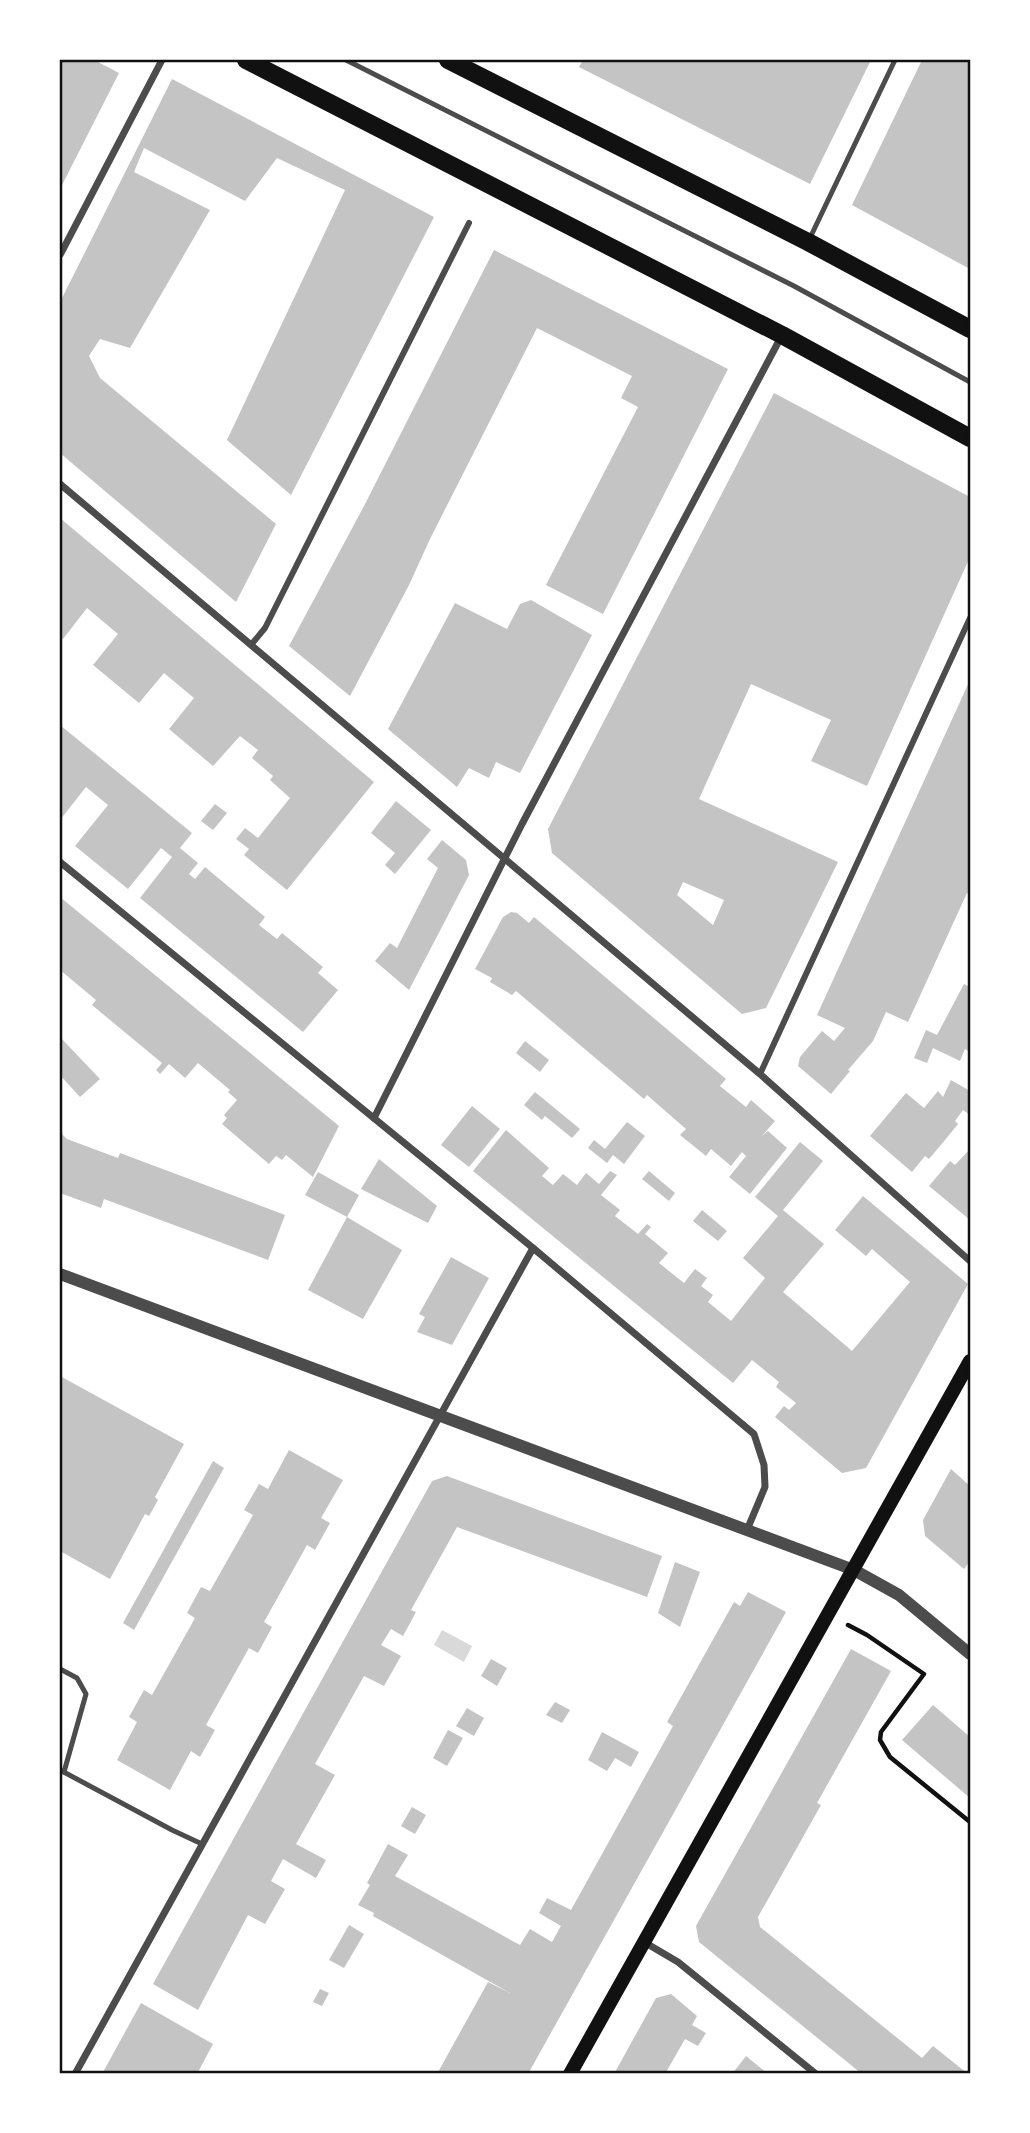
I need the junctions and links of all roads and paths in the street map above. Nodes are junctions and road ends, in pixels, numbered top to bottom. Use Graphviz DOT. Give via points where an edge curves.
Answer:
graph roads {
  1 [pos="162,60"];
  2 [pos="246,60"];
  3 [pos="346,60"];
  4 [pos="448,60"];
  5 [pos="895,60"];
  6 [pos="469,223"];
  7 [pos="808,242"];
  8 [pos="60,255"];
  9 [pos="971,329"];
  10 [pos="782,334"];
  11 [pos="971,382"];
  12 [pos="971,438"];
  13 [pos="60,484"];
  14 [pos="971,618"];
  15 [pos="251,645"];
  16 [pos="505,858"];
  17 [pos="60,862"];
  18 [pos="760,1074"];
  19 [pos="374,1118"];
  20 [pos="533,1248"];
  21 [pos="971,1261"];
  22 [pos="60,1274"];
  23 [pos="971,1361"];
  24 [pos="441,1416"];
  25 [pos="747,1530"];
  26 [pos="854,1570"];
  27 [pos="829,1614"];
  28 [pos="971,1654"];
  29 [pos="60,1669"];
  30 [pos="62,1771"];
  31 [pos="971,1822"];
  32 [pos="202,1844"];
  33 [pos="644,1942"];
  34 [pos="75,2074"];
  35 [pos="570,2074"];
  36 [pos="816,2074"];
  1 -- 8 [label="street"];
  2 -- 10 [label="main road"];
  3 -- 11 [label="lane" via="794,286"];
  4 -- 7 [label="main road"];
  5 -- 7 [label="lane"];
  6 -- 15 [label="street" via="265,628"];
  7 -- 9 [label="main road"];
  10 -- 12 [label="main road"];
  10 -- 16 [label="street"];
  13 -- 15 [label="street"];
  14 -- 18 [label="street"];
  15 -- 16 [label="street"];
  16 -- 18 [label="street"];
  16 -- 19 [label="street"];
  17 -- 19 [label="street"];
  18 -- 21 [label="street"];
  19 -- 20 [label="street"];
  20 -- 24 [label="street"];
  20 -- 25 [label="street" via="754,1434 765,1487"];
  22 -- 24 [label="street"];
  23 -- 26 [label="main road"];
  24 -- 25 [label="street"];
  24 -- 32 [label="street"];
  25 -- 26 [label="street"];
  26 -- 27 [label="main road"];
  26 -- 28 [label="street" via="900,1595"];
  27 -- 31 [label="path" via="923,1674 881,1732 880,1740 890,1757"];
  27 -- 33 [label="main road"];
  29 -- 30 [label="lane" via="76,1678 86,1694"];
  30 -- 32 [label="lane"];
  32 -- 34 [label="street"];
  33 -- 35 [label="main road"];
  33 -- 36 [label="street" via="678,1962"];
}
